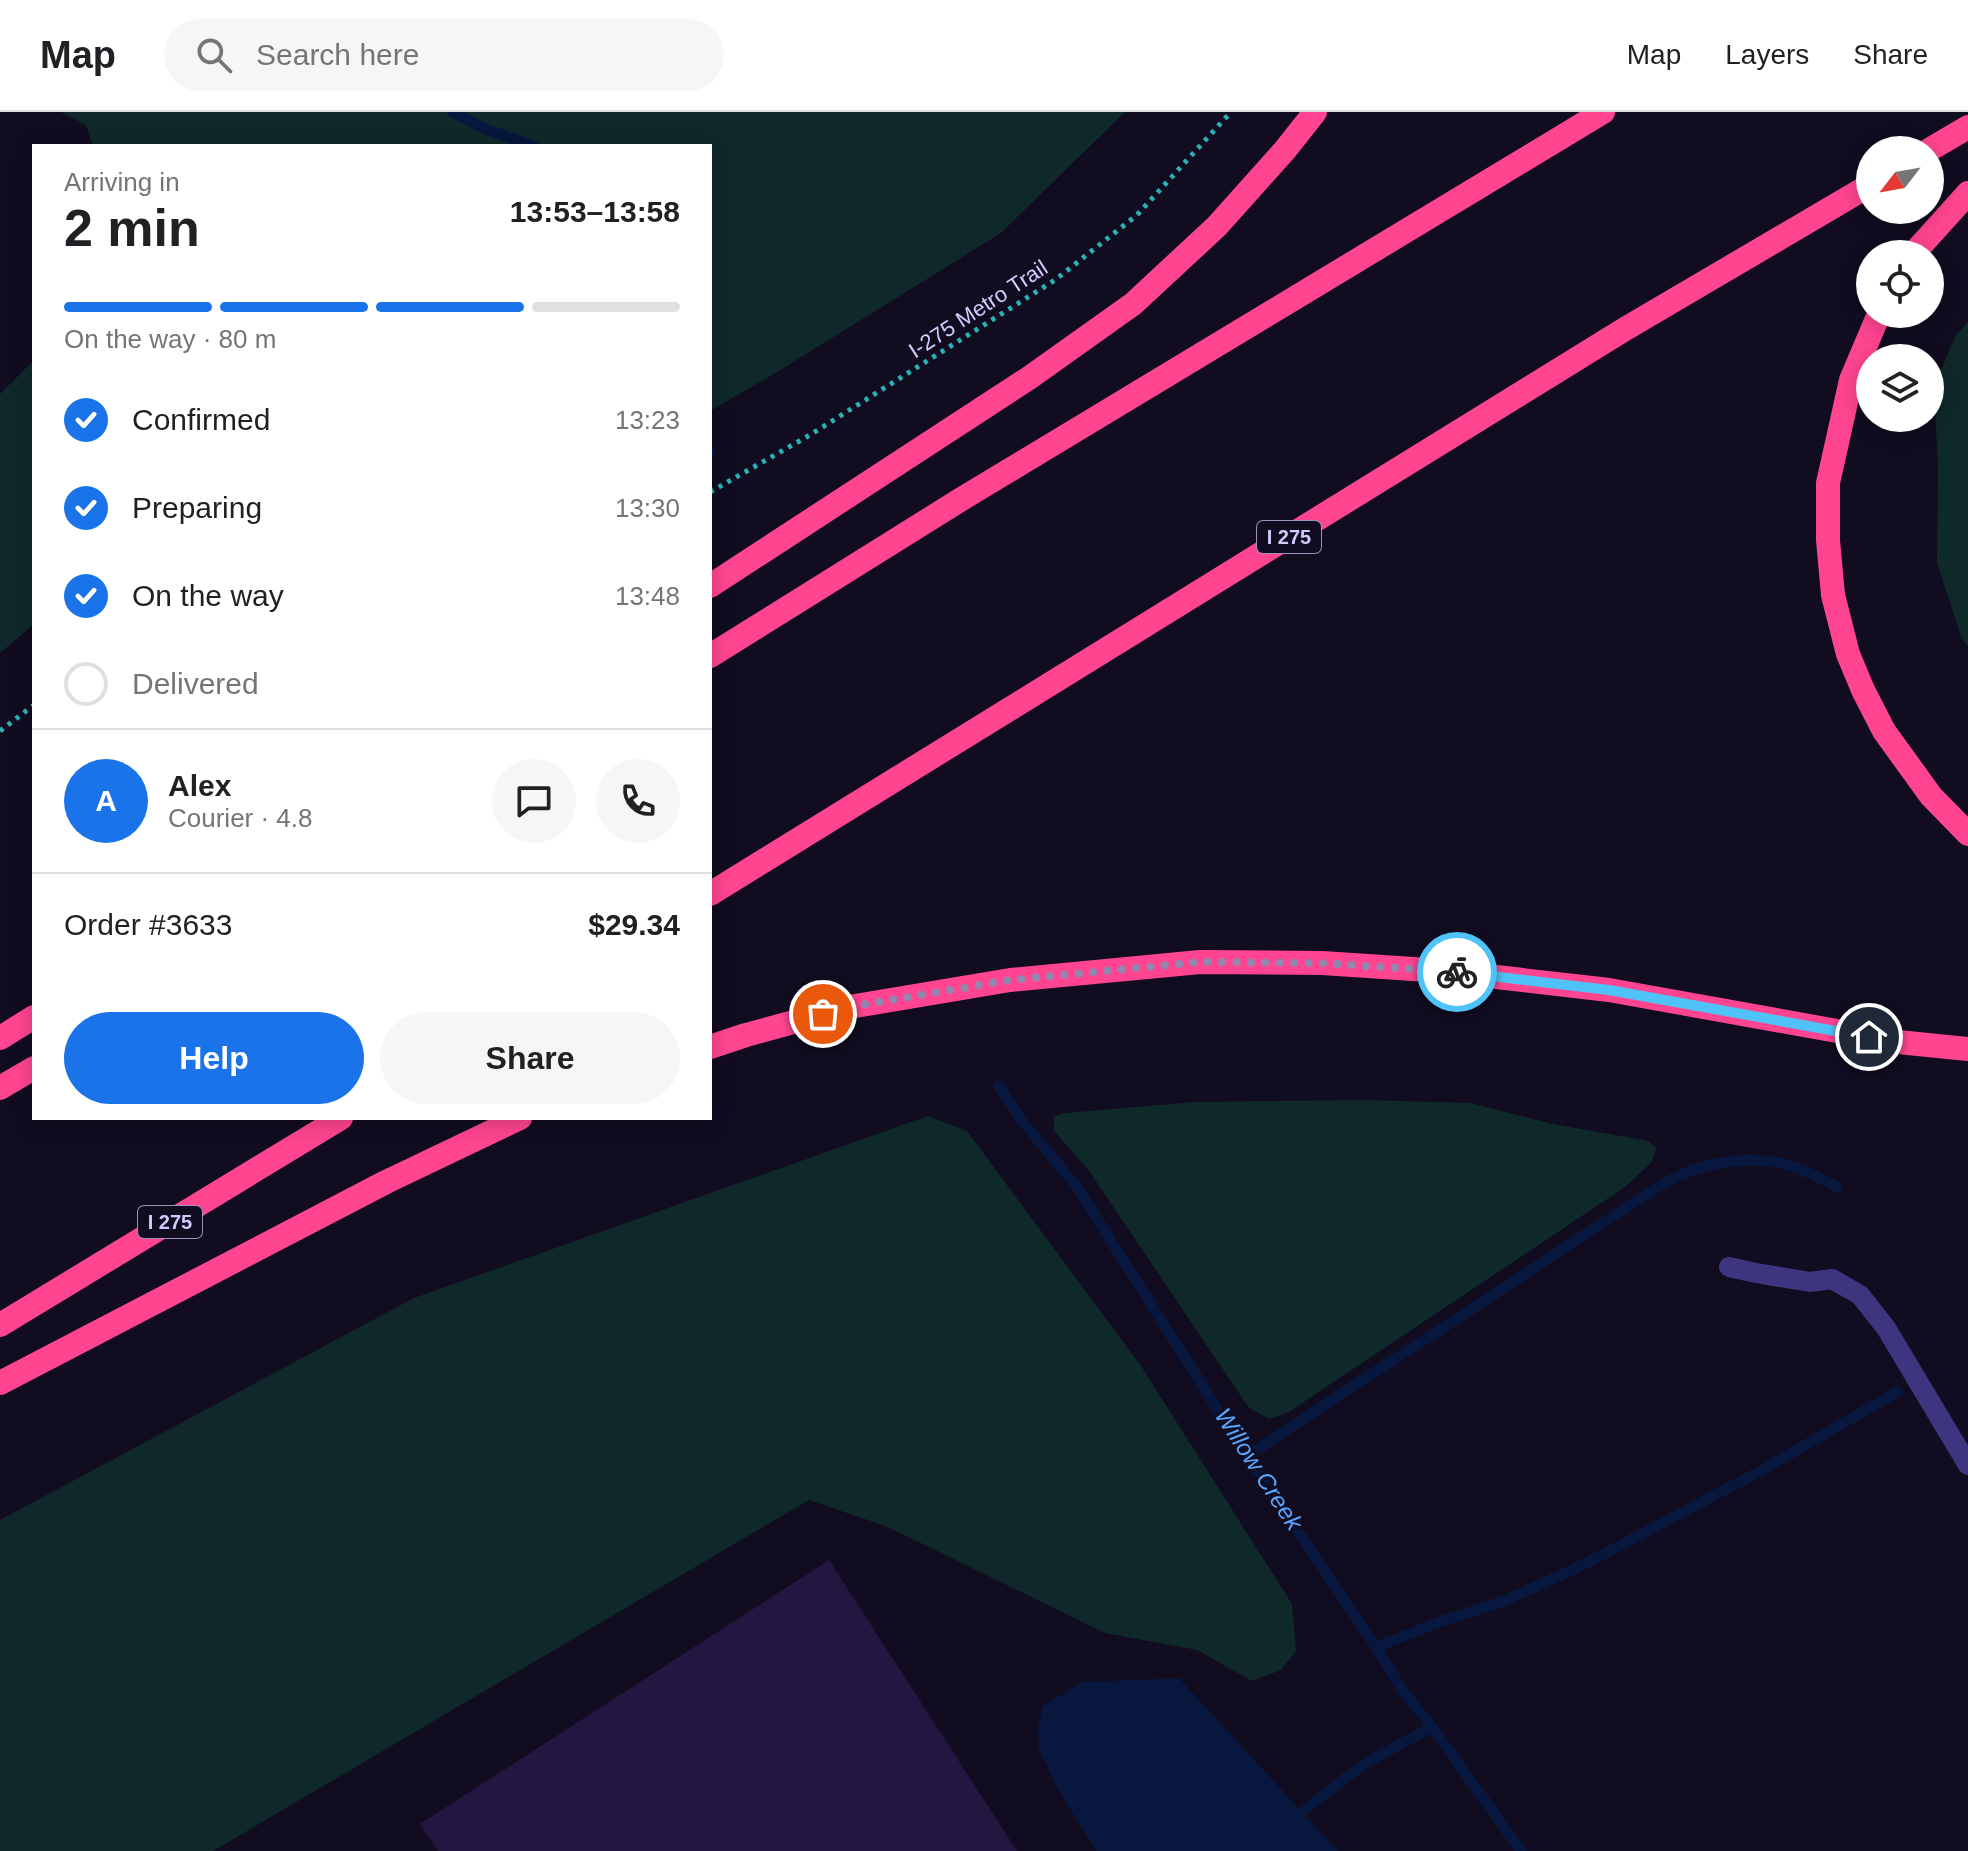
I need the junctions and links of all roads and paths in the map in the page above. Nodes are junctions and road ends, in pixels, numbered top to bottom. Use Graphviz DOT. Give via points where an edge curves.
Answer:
graph roads {
  1 [pos="1231,112"];
  2 [pos="1315,112"];
  3 [pos="1603,112"];
  4 [pos="1968,127"];
  5 [pos="1944,141"];
  6 [pos="1856,193"];
  7 [pos="1968,193"];
  8 [pos="1926,240"];
  9 [pos="1873,328"];
  10 [pos="712,491"];
  11 [pos="712,585"];
  12 [pos="712,655"];
  13 [pos="32,707"];
  14 [pos="0,731"];
  15 [pos="1968,834"];
  16 [pos="712,893"];
  17 [pos="32,1018"];
  18 [pos="0,1038"];
  19 [pos="712,1046"];
  20 [pos="1968,1049"];
  21 [pos="32,1069"];
  22 [pos="0,1088"];
  23 [pos="338,1120"];
  24 [pos="516,1120"];
  25 [pos="1729,1267"];
  26 [pos="0,1325"];
  27 [pos="0,1383"];
  28 [pos="1968,1465"];
  1 -- 10 [label="path, I-275 Metro Trail" via="1137,215 1055,280"];
  2 -- 11 [label="highway" via="1217,226 1133,304"];
  3 -- 12 [label="highway"];
  4 -- 5 [label="highway"];
  6 -- 16 [label="highway, I 275" via="1625,329"];
  7 -- 8 [label="highway"];
  9 -- 15 [label="highway" via="1851,380 1828,483 1833,595 1848,654 1884,731 1931,796"];
  13 -- 14 [label="path"];
  17 -- 18 [label="highway"];
  19 -- 20 [label="highway" via="864,1005 1010,980 1216,962 1459,972 1609,990 1898,1042"];
  21 -- 22 [label="highway"];
  23 -- 26 [label="highway, I 275"];
  24 -- 27 [label="highway"];
  25 -- 28 [label="lane" via="1810,1282 1832,1279 1860,1295 1886,1328"];
}
